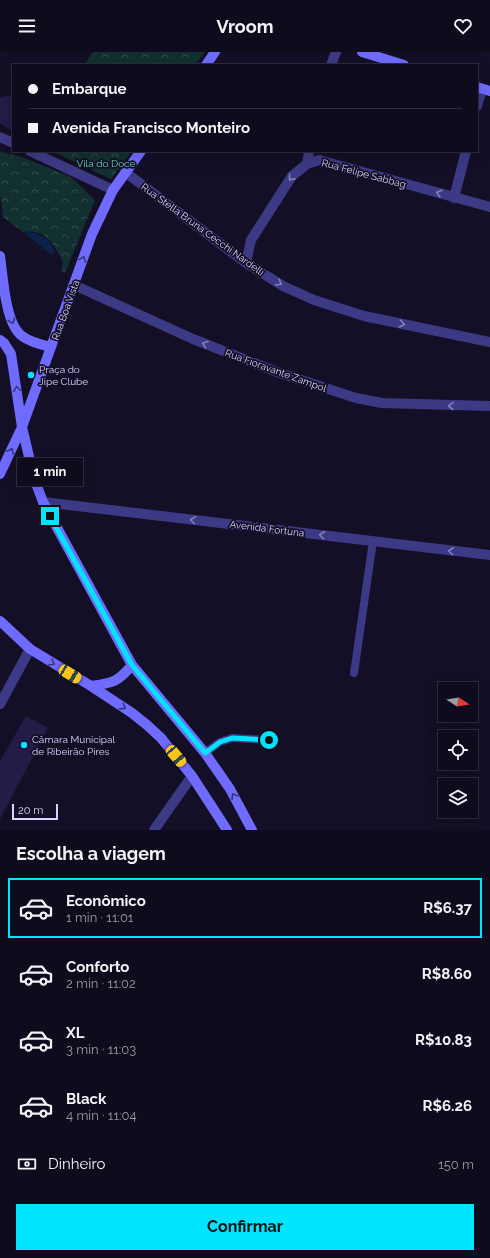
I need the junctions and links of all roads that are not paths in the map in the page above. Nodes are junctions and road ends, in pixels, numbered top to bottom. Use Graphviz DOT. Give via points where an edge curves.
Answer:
graph roads {
  1 [pos="215,52"];
  2 [pos="336,52"];
  3 [pos="362,52"];
  4 [pos="207,64"];
  5 [pos="331,64"];
  6 [pos="401,64"];
  7 [pos="483,89"];
  8 [pos="478,103"];
  9 [pos="0,137"];
  10 [pos="12,143"];
  11 [pos="32,152"];
  12 [pos="140,152"];
  13 [pos="309,152"];
  14 [pos="466,152"];
  15 [pos="307,164"];
  16 [pos="125,172"];
  17 [pos="113,190"];
  18 [pos="454,198"];
  19 [pos="490,206"];
  20 [pos="0,256"];
  21 [pos="246,263"];
  22 [pos="74,285"];
  23 [pos="6,299"];
  24 [pos="0,312"];
  25 [pos="0,340"];
  26 [pos="490,342"];
  27 [pos="51,347"];
  28 [pos="490,406"];
  29 [pos="22,427"];
  30 [pos="0,474"];
  31 [pos="43,502"];
  32 [pos="373,541"];
  33 [pos="490,555"];
  34 [pos="0,621"];
  35 [pos="30,649"];
  36 [pos="132,665"];
  37 [pos="354,673"];
  38 [pos="91,686"];
  39 [pos="0,704"];
  40 [pos="269,740"];
  41 [pos="205,753"];
  42 [pos="192,776"];
  43 [pos="154,830"];
  44 [pos="227,830"];
  45 [pos="252,830"];
  1 -- 4 [label="main road"];
  2 -- 5 [label="street"];
  3 -- 6 [label="main road"];
  7 -- 8 [label="street"];
  9 -- 10 [label="street"];
  11 -- 17 [label="street"];
  12 -- 16 [label="main road, Rua Boa Vista"];
  13 -- 15 [label="street"];
  14 -- 18 [label="street"];
  18 -- 15 [label="street, Rua Felipe Sabbag, one-way" via="319,160"];
  15 -- 21 [label="street, Rua Felipe Sabbag, one-way" via="292,176 280,193 252,240"];
  16 -- 17 [label="main road, Rua Boa Vista"];
  16 -- 21 [label="street, Rua Stella Bruna Cecchi Nardelli"];
  22 -- 17 [label="main road, Rua Boa Vista, one-way" via="92,234"];
  18 -- 19 [label="street, Rua Felipe Sabbag"];
  20 -- 23 [label="main road"];
  21 -- 26 [label="street, Rua Stella Bruna Cecchi Nardelli, one-way" via="284,286 364,316"];
  22 -- 27 [label="main road, Rua Boa Vista"];
  28 -- 22 [label="street, Rua Fioravante Zampol, one-way" via="382,404 356,398 277,372 193,339"];
  23 -- 24 [label="main road"];
  23 -- 27 [label="main road, one-way" via="12,323 22,337"];
  29 -- 25 [label="main road, one-way" via="12,361 8,349"];
  27 -- 29 [label="main road, Rua Boa Vista"];
  30 -- 29 [label="main road, Rua Boa Vista, one-way"];
  29 -- 31 [label="main road" via="34,478"];
  32 -- 31 [label="street, Avenida Fortuna, one-way"];
  31 -- 36 [label="main road"];
  33 -- 32 [label="street, Avenida Fortuna, one-way"];
  32 -- 37 [label="lane"];
  34 -- 35 [label="main road"];
  35 -- 38 [label="main road, one-way"];
  35 -- 39 [label="street"];
  36 -- 38 [label="main road" via="117,681"];
  36 -- 41 [label="main road"];
  38 -- 42 [label="main road, one-way" via="147,725"];
  40 -- 41 [label="lane" via="232,738 220,742"];
  45 -- 41 [label="main road, one-way" via="230,789"];
  42 -- 43 [label="street"];
  42 -- 44 [label="main road"];
}
